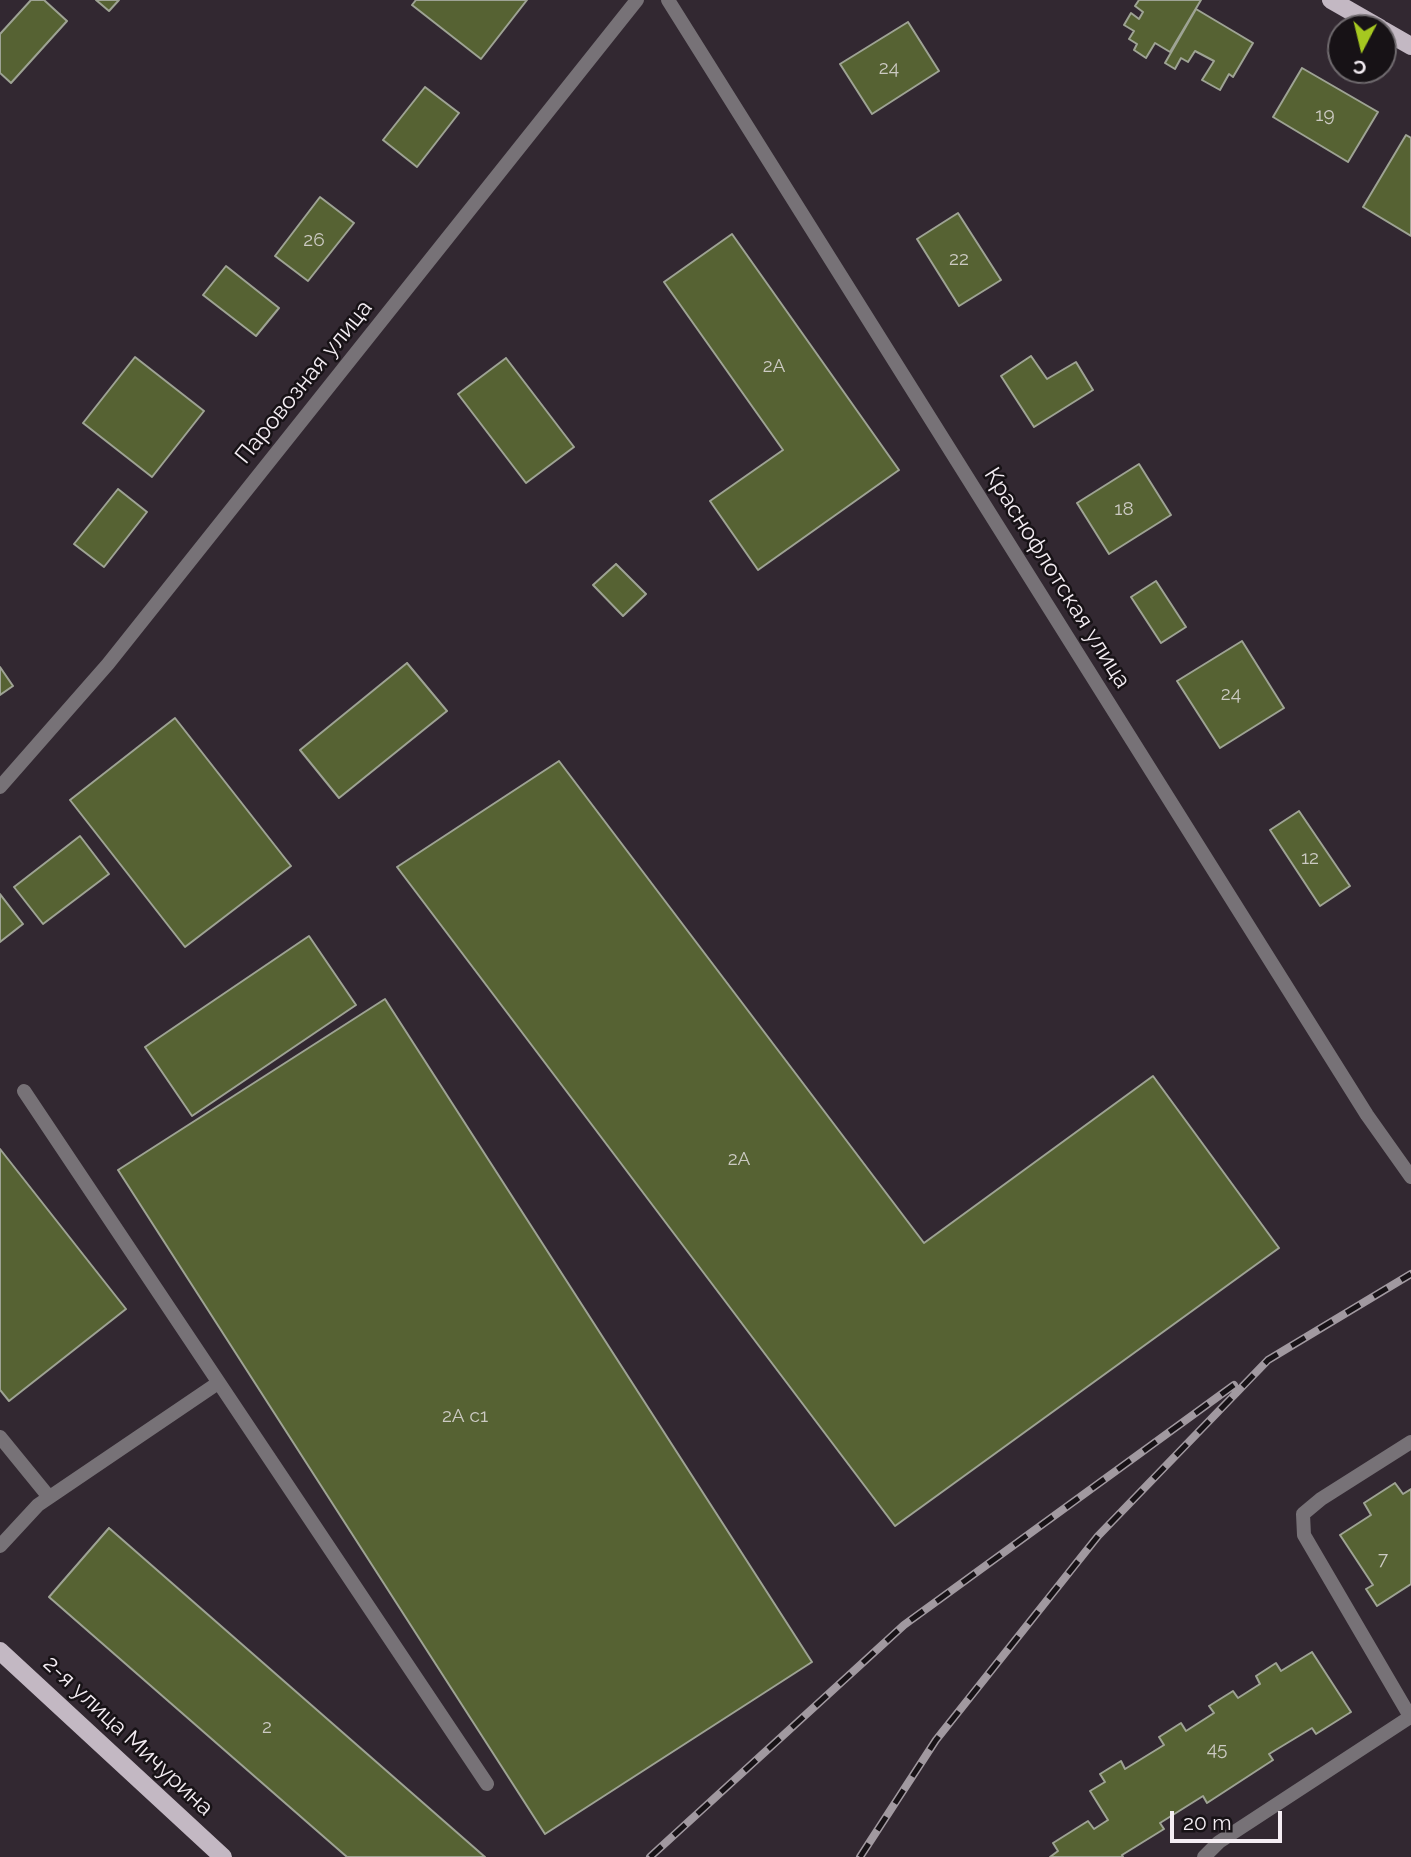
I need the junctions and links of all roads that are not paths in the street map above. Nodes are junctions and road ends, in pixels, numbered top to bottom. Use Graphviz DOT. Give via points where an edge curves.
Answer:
graph roads {
  1 [pos="637,0"];
  2 [pos="668,0"];
  3 [pos="1331,0"];
  4 [pos="1355,14"];
  5 [pos="0,787"];
  6 [pos="24,1091"];
  7 [pos="1411,1177"];
  8 [pos="218,1383"];
  9 [pos="0,1437"];
  10 [pos="1411,1442"];
  11 [pos="49,1497"];
  12 [pos="0,1546"];
  13 [pos="0,1651"];
  14 [pos="1411,1717"];
  15 [pos="487,1784"];
  16 [pos="223,1857"];
  17 [pos="1204,1857"];
  1 -- 5 [label="street, Паровозная улица" via="108,664"];
  2 -- 7 [label="street, Краснофлотская улица" via="1367,1115"];
  3 -- 4 [label="main road"];
  6 -- 8 [label="street"];
  8 -- 11 [label="street"];
  8 -- 15 [label="street"];
  9 -- 11 [label="street"];
  10 -- 14 [label="street" via="1303,1514 1304,1535"];
  11 -- 12 [label="street"];
  13 -- 16 [label="main road, 2-я улица Мичурина"];
  14 -- 17 [label="street" via="1219,1842"];
}
